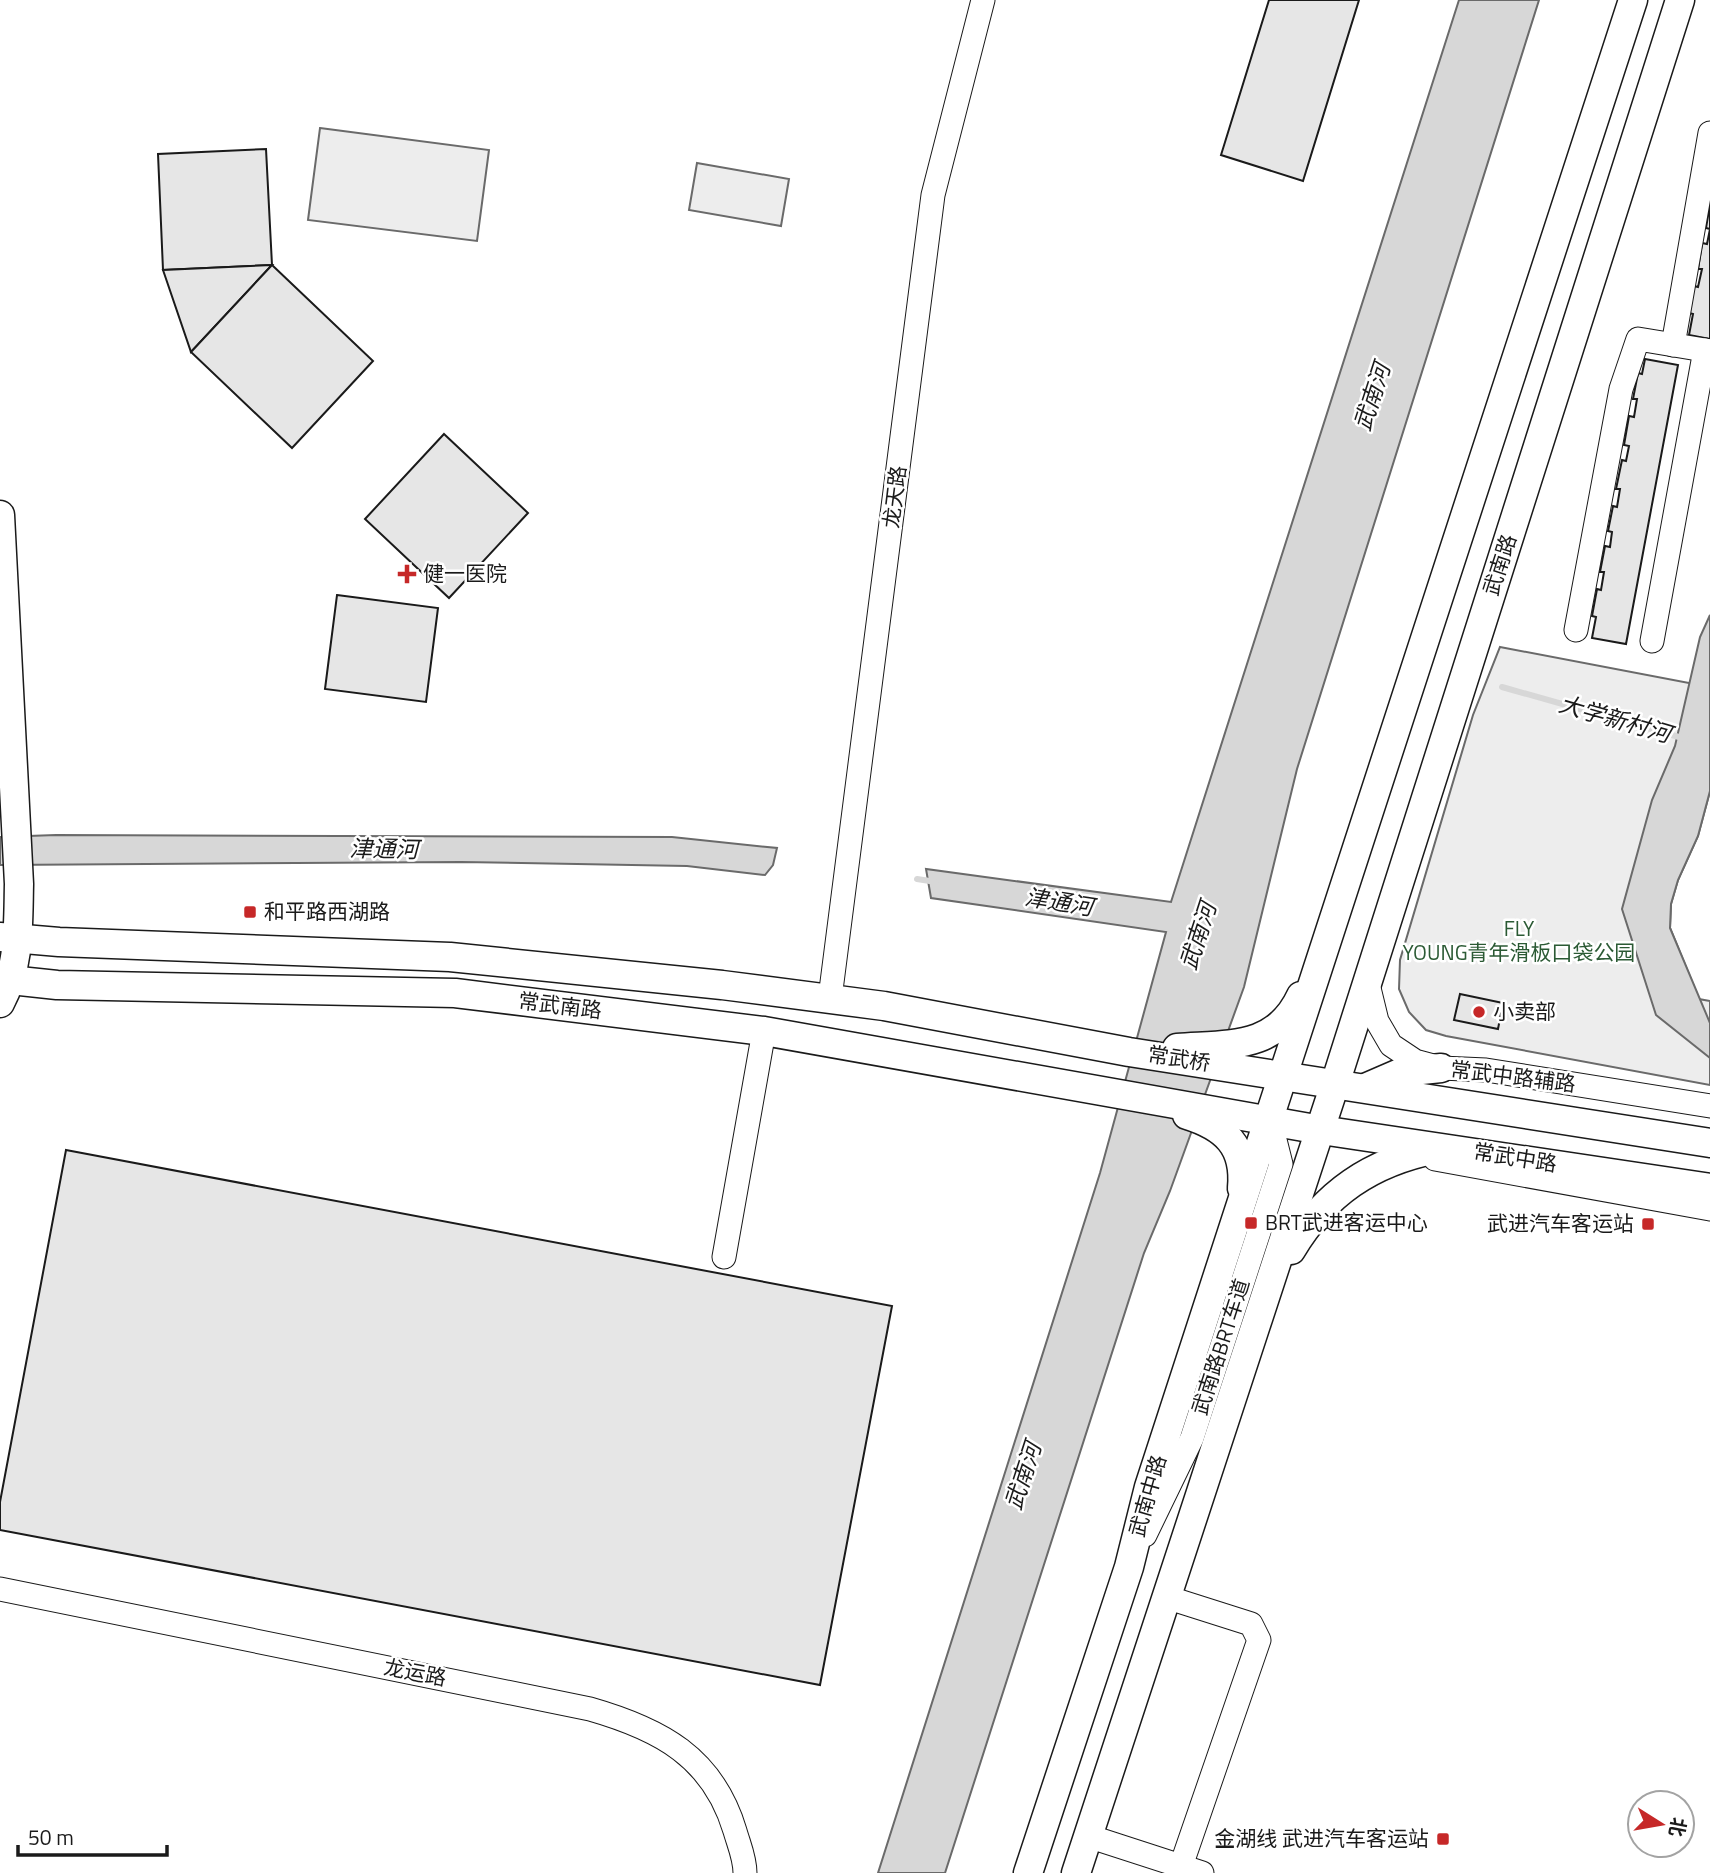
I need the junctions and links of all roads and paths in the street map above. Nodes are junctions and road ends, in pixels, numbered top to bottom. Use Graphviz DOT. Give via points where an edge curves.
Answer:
graph roads {
  1 [pos="983,0"];
  2 [pos="1633,0"];
  3 [pos="1680,0"];
  4 [pos="1710,133"];
  5 [pos="1673,345"];
  6 [pos="1708,351"];
  7 [pos="0,516"];
  8 [pos="1576,630"];
  9 [pos="1652,641"];
  10 [pos="9,938"];
  11 [pos="1327,943"];
  12 [pos="1367,980"];
  13 [pos="4,988"];
  14 [pos="830,998"];
  15 [pos="764,1031"];
  16 [pos="1129,1052"];
  17 [pos="1231,1055"];
  18 [pos="1441,1068"];
  19 [pos="1284,1076"];
  20 [pos="1335,1084"];
  21 [pos="1365,1088"];
  22 [pos="1114,1093"];
  23 [pos="1710,1106"];
  24 [pos="1211,1115"];
  25 [pos="1270,1120"];
  26 [pos="1321,1129"];
  27 [pos="1710,1143"];
  28 [pos="1449,1147"];
  29 [pos="1412,1154"];
  30 [pos="1710,1188"];
  31 [pos="1241,1208"];
  32 [pos="1710,1209"];
  33 [pos="724,1257"];
  34 [pos="1266,1291"];
  35 [pos="1129,1567"];
  36 [pos="0,1589"];
  37 [pos="1166,1597"];
  38 [pos="1088,1836"];
  39 [pos="1192,1870"];
  40 [pos="745,1873"];
  41 [pos="1028,1873"];
  42 [pos="1076,1873"];
  1 -- 14 [label="street, 龙天路" via="933,195"];
  2 -- 11 [label="main road"];
  3 -- 12 [label="main road, 武南路"];
  4 -- 5 [label="street"];
  5 -- 6 [label="street"];
  5 -- 8 [label="street" via="1638,339 1621,389"];
  6 -- 9 [label="street"];
  7 -- 10 [label="main road" via="19,884"];
  10 -- 13 [label="main road"];
  10 -- 14 [label="main road, 常武南路" via="450,957"];
  11 -- 17 [label="main road" via="1291,1017"];
  11 -- 19 [label="main road"];
  12 -- 18 [label="street, 常武中路辅路" via="1377,1021 1391,1045 1415,1061"];
  12 -- 20 [label="main road, 武南路"];
  13 -- 15 [label="main road, 常武南路" via="57,985 455,993"];
  14 -- 16 [label="main road, 常武南路"];
  15 -- 22 [label="main road, 常武南路"];
  15 -- 33 [label="street"];
  16 -- 17 [label="main road, 常武桥"];
  17 -- 19 [label="main road"];
  18 -- 21 [label="main road" via="1402,1072"];
  18 -- 23 [label="street, 常武中路辅路" via="1486,1070"];
  19 -- 20 [label="main road"];
  19 -- 25 [label="main road"];
  20 -- 21 [label="main road"];
  20 -- 26 [label="main road, 武南路"];
  21 -- 27 [label="main road"];
  22 -- 24 [label="main road, 常武桥"];
  24 -- 25 [label="main road"];
  24 -- 31 [label="main road" via="1234,1142 1244,1170"];
  25 -- 26 [label="main road, 常武中路"];
  25 -- 31 [label="main road, 武南中路"];
  25 -- 35 [label="street, 武南路BRT车道" via="1281,1164 1192,1438"];
  26 -- 28 [label="main road, 常武中路"];
  26 -- 29 [label="street"];
  26 -- 34 [label="main road"];
  28 -- 29 [label="main road"];
  28 -- 30 [label="main road, 常武中路"];
  29 -- 32 [label="street"];
  29 -- 34 [label="main road" via="1337,1192 1308,1221"];
  31 -- 35 [label="main road, 武南中路" via="1149,1487"];
  34 -- 37 [label="main road"];
  35 -- 41 [label="main road, 武南中路"];
  36 -- 40 [label="street, 龙运路" via="636,1722 673,1741 702,1768 728,1806"];
  37 -- 38 [label="main road"];
  37 -- 39 [label="street" via="1251,1625 1259,1640"];
  38 -- 39 [label="street"];
  38 -- 42 [label="main road"];
}
